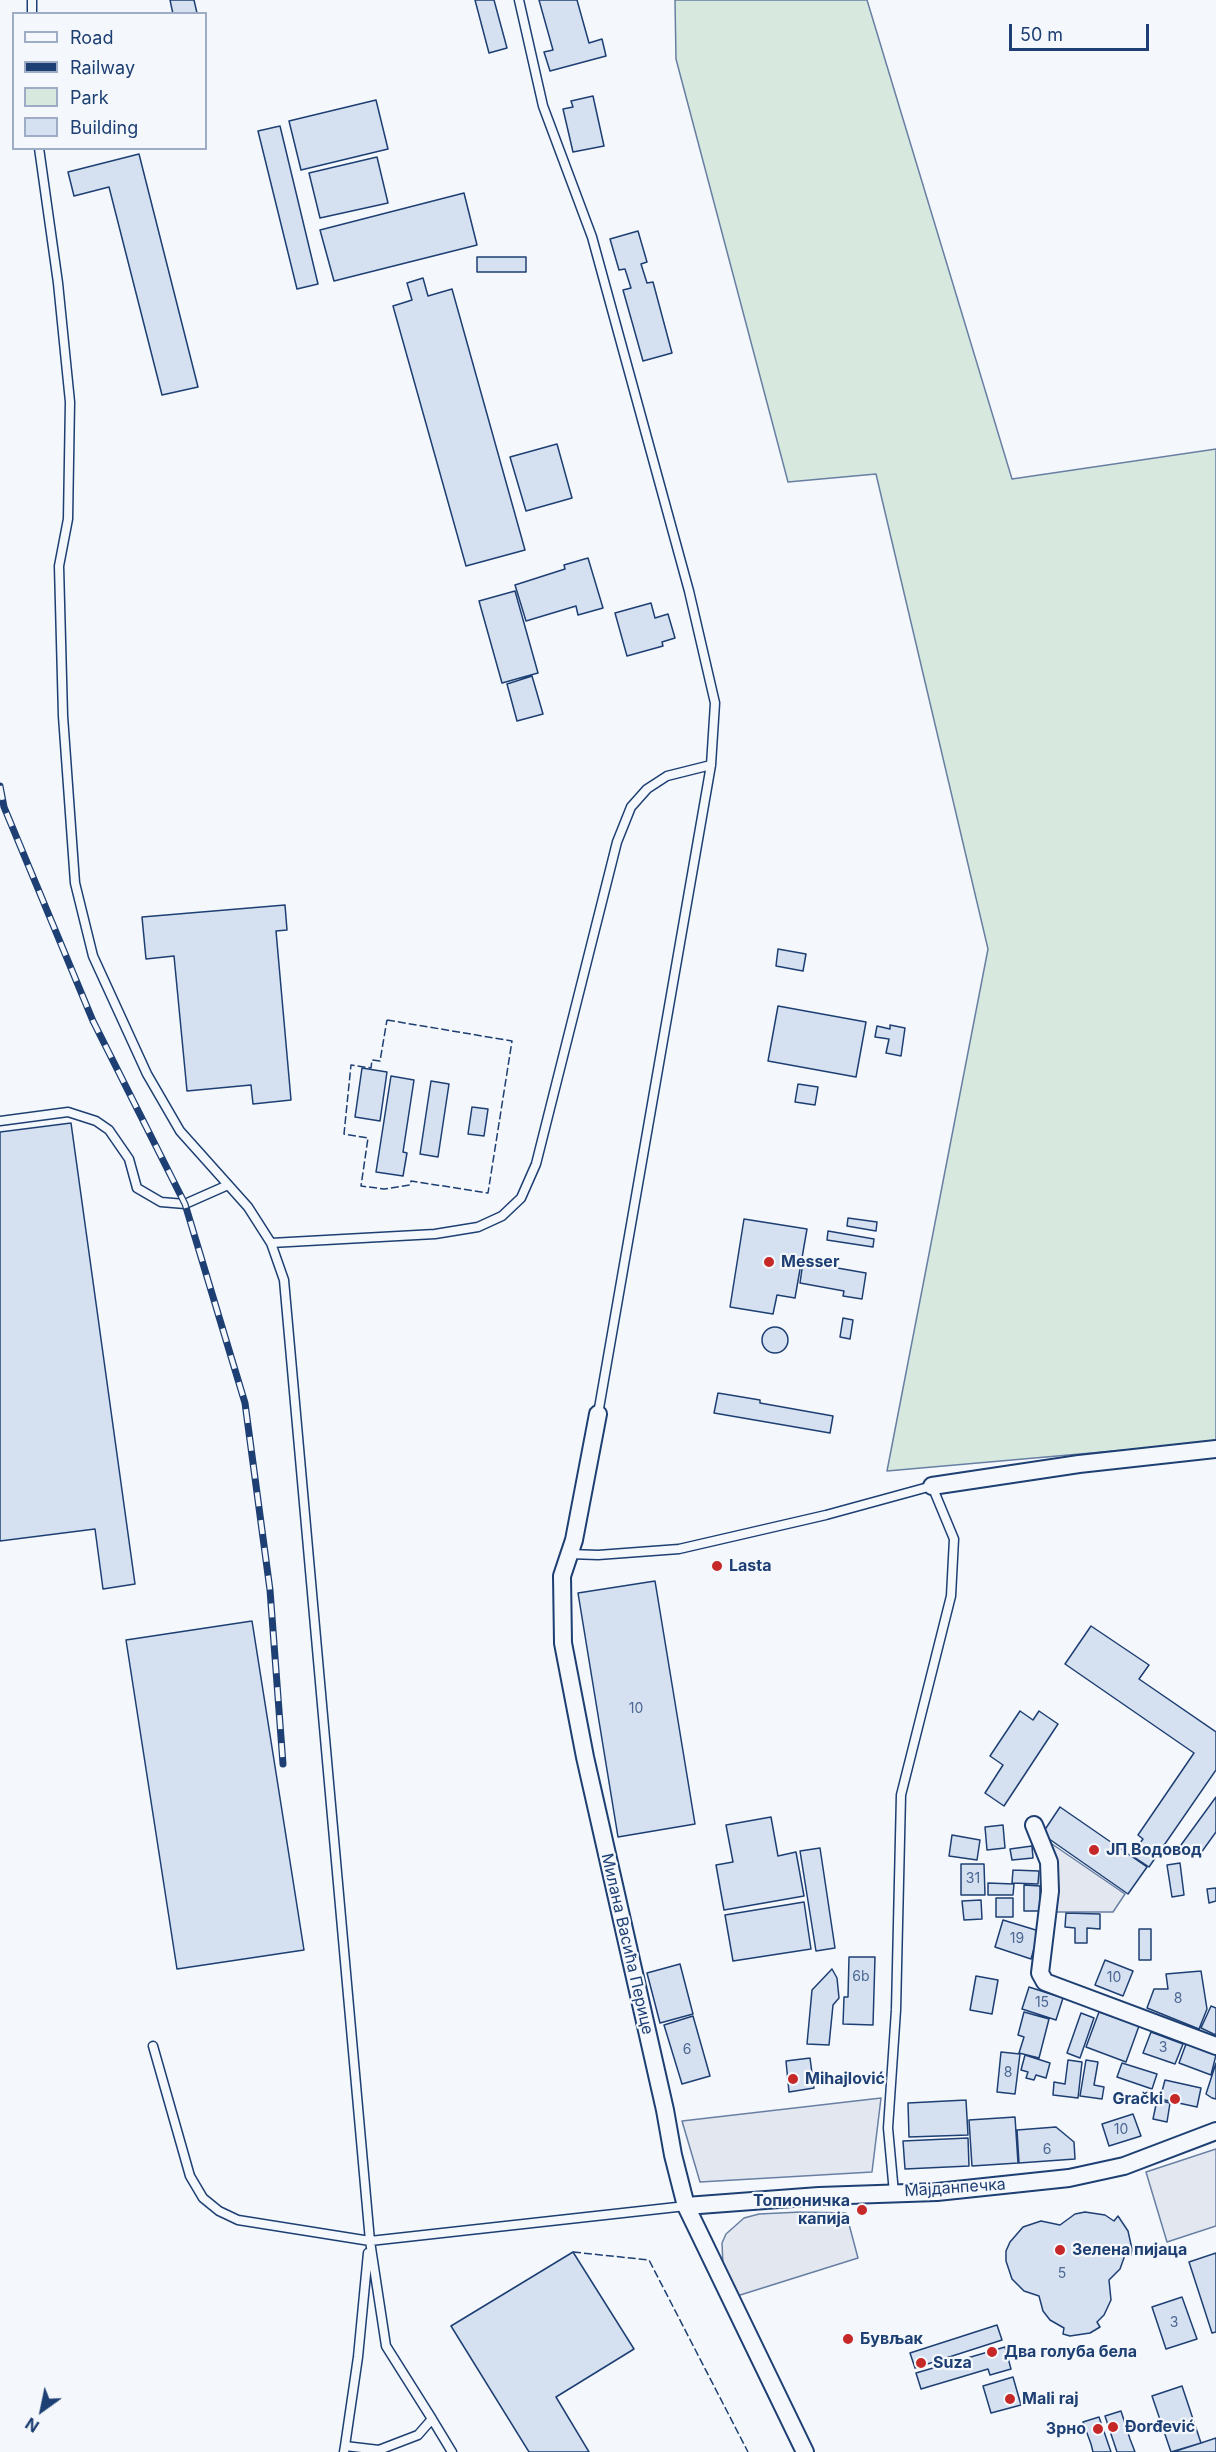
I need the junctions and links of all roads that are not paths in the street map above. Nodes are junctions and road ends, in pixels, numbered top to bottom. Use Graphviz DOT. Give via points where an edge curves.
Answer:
graph roads {
  1 [pos="519,0"];
  2 [pos="39,150"];
  3 [pos="711,765"];
  4 [pos="0,1121"];
  5 [pos="228,1185"];
  6 [pos="271,1243"];
  7 [pos="598,1414"];
  8 [pos="1216,1449"];
  9 [pos="932,1486"];
  10 [pos="569,1554"];
  11 [pos="1034,1825"];
  12 [pos="153,2046"];
  13 [pos="1216,2046"];
  14 [pos="1216,2131"];
  15 [pos="894,2193"];
  16 [pos="686,2206"];
  17 [pos="370,2241"];
  18 [pos="432,2419"];
  19 [pos="344,2449"];
  20 [pos="452,2452"];
  21 [pos="805,2452"];
  1 -- 3 [label="lane" via="543,106 592,237 689,591 715,703"];
  2 -- 5 [label="lane" via="70,402 68,519 59,566 63,716 75,883 93,956 147,1074 180,1131"];
  3 -- 6 [label="lane" via="667,776 647,789 631,807 617,842 536,1164 521,1198 502,1216 478,1227"];
  3 -- 7 [label="lane"];
  4 -- 5 [label="lane" via="68,1112 96,1121 109,1130 129,1159 137,1188 161,1202 185,1204"];
  5 -- 6 [label="lane"];
  6 -- 17 [label="lane" via="284,1280"];
  7 -- 10 [label="street, Милана Васића Перице"];
  8 -- 9 [label="street"];
  9 -- 10 [label="lane" via="679,1549"];
  9 -- 15 [label="lane" via="954,1539 951,1596 901,1795 896,2010 888,2128"];
  10 -- 16 [label="street, Милана Васића Перице" via="562,1576 563,1643"];
  11 -- 13 [label="street" via="1049,1862 1050,1891 1040,1973 1045,1982"];
  12 -- 17 [label="lane" via="190,2176 203,2198 238,2220"];
  14 -- 15 [label="street, Мајданпечка" via="1096,2174 937,2192"];
  15 -- 16 [label="street, Мајданпечка"];
  16 -- 17 [label="lane"];
  16 -- 21 [label="street, Милана Васића Перице"];
  17 -- 18 [label="lane" via="386,2346"];
  17 -- 19 [label="lane"];
  18 -- 19 [label="lane" via="418,2435 379,2450"];
  18 -- 20 [label="lane"];
}
